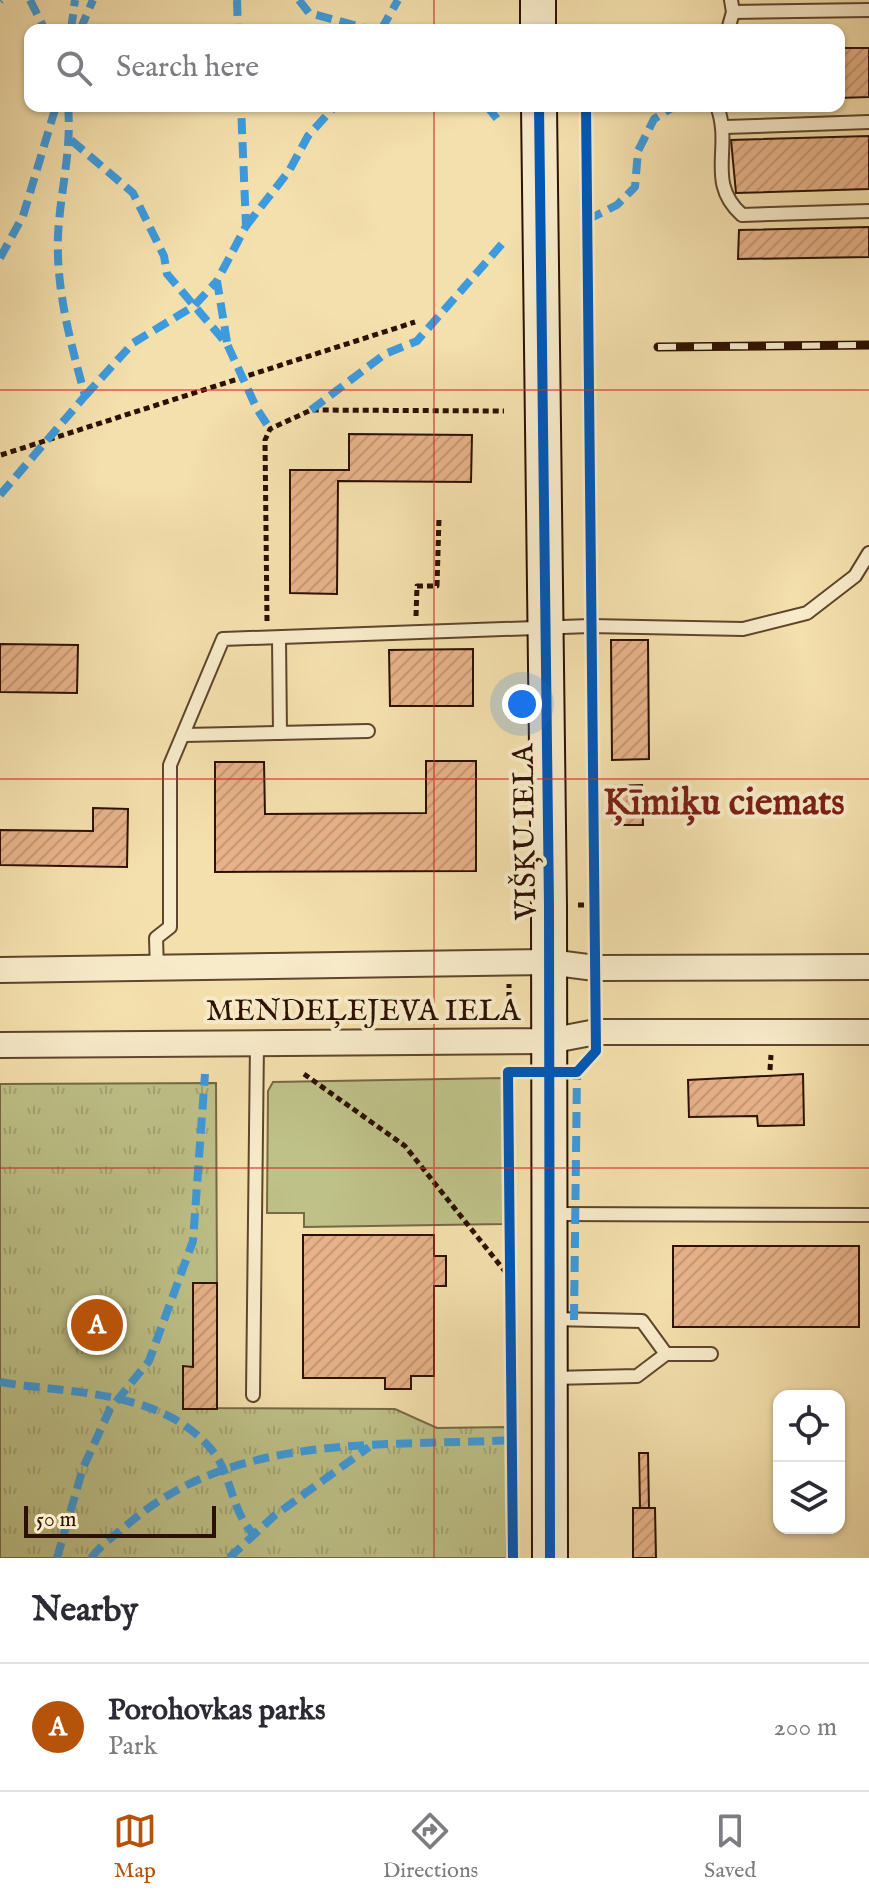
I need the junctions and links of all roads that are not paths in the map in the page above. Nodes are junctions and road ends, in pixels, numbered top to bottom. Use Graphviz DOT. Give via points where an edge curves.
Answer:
graph roads {
  1 [pos="538,0"];
  2 [pos="732,6"];
  3 [pos="869,10"];
  4 [pos="538,24"];
  5 [pos="539,112"];
  6 [pos="719,112"];
  7 [pos="869,122"];
  8 [pos="725,127"];
  9 [pos="869,211"];
  10 [pos="869,553"];
  11 [pos="544,628"];
  12 [pos="273,638"];
  13 [pos="368,731"];
  14 [pos="280,733"];
  15 [pos="184,735"];
  16 [pos="549,962"];
  17 [pos="869,967"];
  18 [pos="0,970"];
  19 [pos="157,970"];
  20 [pos="869,1032"];
  21 [pos="549,1041"];
  22 [pos="257,1043"];
  23 [pos="0,1045"];
  24 [pos="548,1214"];
  25 [pos="869,1215"];
  26 [pos="549,1319"];
  27 [pos="666,1354"];
  28 [pos="711,1354"];
  29 [pos="549,1378"];
  30 [pos="253,1395"];
  31 [pos="550,1558"];
  1 -- 4 [label="street"];
  2 -- 3 [label="lane"];
  5 -- 11 [label="street, VIŠĶU IELA"];
  6 -- 8 [label="lane"];
  7 -- 8 [label="lane"];
  8 -- 9 [label="lane" via="725,200 742,215"];
  10 -- 11 [label="lane" via="855,576 807,613 743,629"];
  11 -- 12 [label="lane"];
  11 -- 16 [label="street, VIŠĶU IELA"];
  12 -- 14 [label="lane"];
  12 -- 15 [label="lane" via="223,639"];
  13 -- 14 [label="lane"];
  14 -- 15 [label="lane"];
  15 -- 19 [label="lane" via="170,765 170,927 156,938"];
  16 -- 17 [label="street, MENDEĻEJEVA IELA" via="595,968"];
  16 -- 19 [label="street, MENDEĻEJEVA IELA"];
  16 -- 21 [label="street, VIŠĶU IELA"];
  18 -- 19 [label="street, MENDEĻEJEVA IELA"];
  20 -- 21 [label="street, MENDEĻEJEVA IELA" via="596,1032"];
  21 -- 22 [label="street, MENDEĻEJEVA IELA"];
  21 -- 24 [label="street, VIŠĶU IELA"];
  22 -- 23 [label="street, MENDEĻEJEVA IELA"];
  22 -- 30 [label="lane"];
  24 -- 25 [label="lane"];
  24 -- 26 [label="street, VIŠĶU IELA"];
  26 -- 27 [label="lane" via="642,1321"];
  26 -- 29 [label="street, VIŠĶU IELA"];
  27 -- 28 [label="lane"];
  27 -- 29 [label="lane" via="637,1376"];
  29 -- 31 [label="street, VIŠĶU IELA"];
}
